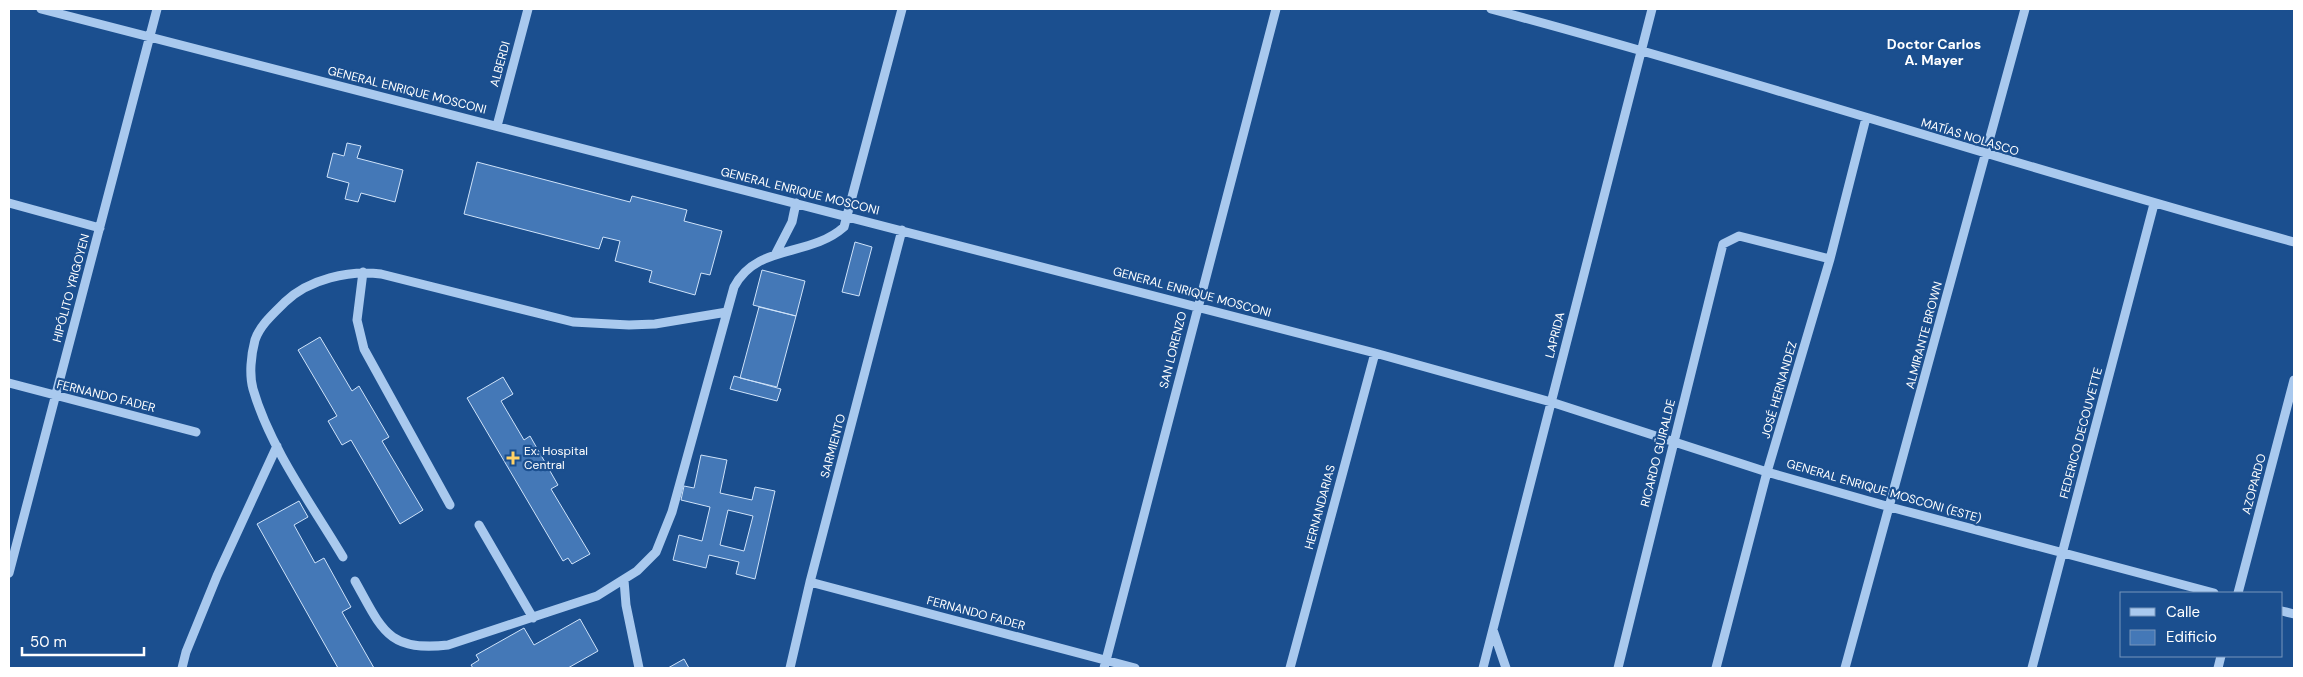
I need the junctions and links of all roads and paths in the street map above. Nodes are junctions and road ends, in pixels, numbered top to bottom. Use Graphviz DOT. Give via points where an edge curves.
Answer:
graph roads {
  1 [pos="40,9"];
  2 [pos="157,9"];
  3 [pos="528,9"];
  4 [pos="902,9"];
  5 [pos="1276,9"];
  6 [pos="1491,9"];
  7 [pos="1652,9"];
  8 [pos="2025,9"];
  9 [pos="150,38"];
  10 [pos="1641,49"];
  11 [pos="1866,118"];
  12 [pos="497,126"];
  13 [pos="1986,155"];
  14 [pos="9,203"];
  15 [pos="796,203"];
  16 [pos="2154,204"];
  17 [pos="847,217"];
  18 [pos="100,228"];
  19 [pos="902,230"];
  20 [pos="2294,242"];
  21 [pos="775,255"];
  22 [pos="1830,260"];
  23 [pos="364,272"];
  24 [pos="1197,306"];
  25 [pos="727,312"];
  26 [pos="1375,353"];
  27 [pos="2294,380"];
  28 [pos="9,383"];
  29 [pos="55,396"];
  30 [pos="1551,402"];
  31 [pos="196,432"];
  32 [pos="1674,442"];
  33 [pos="277,446"];
  34 [pos="1768,472"];
  35 [pos="450,505"];
  36 [pos="1890,508"];
  37 [pos="479,525"];
  38 [pos="2062,553"];
  39 [pos="343,557"];
  40 [pos="9,573"];
  41 [pos="624,580"];
  42 [pos="355,581"];
  43 [pos="810,582"];
  44 [pos="2210,592"];
  45 [pos="2238,592"];
  46 [pos="533,618"];
  47 [pos="1493,630"];
  48 [pos="1105,664"];
  49 [pos="182,668"];
  50 [pos="639,668"];
  51 [pos="790,668"];
  52 [pos="1135,668"];
  53 [pos="1290,668"];
  54 [pos="1483,668"];
  55 [pos="1506,668"];
  56 [pos="1618,668"];
  57 [pos="1716,668"];
  58 [pos="1845,668"];
  59 [pos="2032,668"];
  1 -- 9 [label="street, GENERAL ENRIQUE MOSCONI"];
  2 -- 9 [label="street, HIPÓLITO YRIGOYEN"];
  3 -- 12 [label="street, ALBERDI"];
  4 -- 17 [label="street"];
  5 -- 24 [label="street, SAN LORENZO"];
  6 -- 10 [label="street, MATÍAS NOLASCO"];
  7 -- 10 [label="street, LAPRIDA"];
  8 -- 13 [label="street, ALMIRANTE BROWN"];
  9 -- 12 [label="street, GENERAL ENRIQUE MOSCONI"];
  9 -- 18 [label="street, HIPÓLITO YRIGOYEN"];
  10 -- 11 [label="street, MATÍAS NOLASCO"];
  10 -- 30 [label="street, LAPRIDA"];
  11 -- 13 [label="street, MATÍAS NOLASCO"];
  11 -- 22 [label="street, JOSÉ HERNANDEZ"];
  12 -- 15 [label="street, GENERAL ENRIQUE MOSCONI"];
  13 -- 16 [label="street, MATÍAS NOLASCO"];
  13 -- 36 [label="street, ALMIRANTE BROWN"];
  14 -- 18 [label="street"];
  15 -- 17 [label="street, GENERAL ENRIQUE MOSCONI"];
  15 -- 21 [label="street" via="792,222"];
  16 -- 20 [label="street, MATÍAS NOLASCO"];
  16 -- 38 [label="street, FEDERICO DECOUVETTE"];
  17 -- 19 [label="street, GENERAL ENRIQUE MOSCONI"];
  17 -- 21 [label="street" via="844,227 836,234"];
  18 -- 29 [label="street, HIPÓLITO YRIGOYEN"];
  19 -- 24 [label="street, GENERAL ENRIQUE MOSCONI"];
  19 -- 43 [label="street, SARMIENTO"];
  21 -- 25 [label="street" via="750,266 741,274"];
  22 -- 32 [label="street, RICARDO GÜIRALDE" via="1739,236 1723,244"];
  22 -- 34 [label="street, JOSÉ HERNANDEZ"];
  23 -- 25 [label="street" via="574,322 629,326"];
  23 -- 33 [label="street" via="338,275 311,285 290,298 261,328 251,362 253,388"];
  23 -- 35 [label="street" via="357,320 364,349"];
  24 -- 26 [label="street, GENERAL ENRIQUE MOSCONI"];
  24 -- 48 [label="street, SAN LORENZO"];
  25 -- 41 [label="street" via="663,537 656,552"];
  26 -- 30 [label="street, GENERAL ENRIQUE MOSCONI"];
  26 -- 53 [label="street, HERNANDARIAS"];
  27 -- 45 [label="street, AZOPARDO"];
  28 -- 29 [label="street, FERNANDO FADER"];
  29 -- 31 [label="street, FERNANDO FADER"];
  29 -- 40 [label="street, HIPÓLITO YRIGOYEN"];
  30 -- 32 [label="street, GENERAL ENRIQUE MOSCONI (ESTE)"];
  30 -- 47 [label="street, LAPRIDA"];
  32 -- 34 [label="street, GENERAL ENRIQUE MOSCONI (ESTE)"];
  32 -- 56 [label="street, RICARDO GÜIRALDE"];
  33 -- 39 [label="street"];
  33 -- 49 [label="street" via="218,576"];
  34 -- 36 [label="street, GENERAL ENRIQUE MOSCONI (ESTE)"];
  34 -- 57 [label="street, JOSÉ HERNANDEZ"];
  36 -- 38 [label="street, GENERAL ENRIQUE MOSCONI (ESTE)"];
  36 -- 58 [label="street, ALMIRANTE BROWN"];
  37 -- 46 [label="street"];
  38 -- 44 [label="street, GENERAL ENRIQUE MOSCONI (ESTE)"];
  38 -- 59 [label="street, FEDERICO DECOUVETTE"];
  41 -- 46 [label="street" via="597,596"];
  41 -- 50 [label="street"];
  42 -- 46 [label="street" via="384,630 402,644 425,648 448,645"];
  43 -- 48 [label="street, FERNANDO FADER"];
  43 -- 51 [label="street, SARMIENTO"];
  47 -- 54 [label="street, LAPRIDA"];
  47 -- 55 [label="street"];
  48 -- 52 [label="street, FERNANDO FADER"];
}
